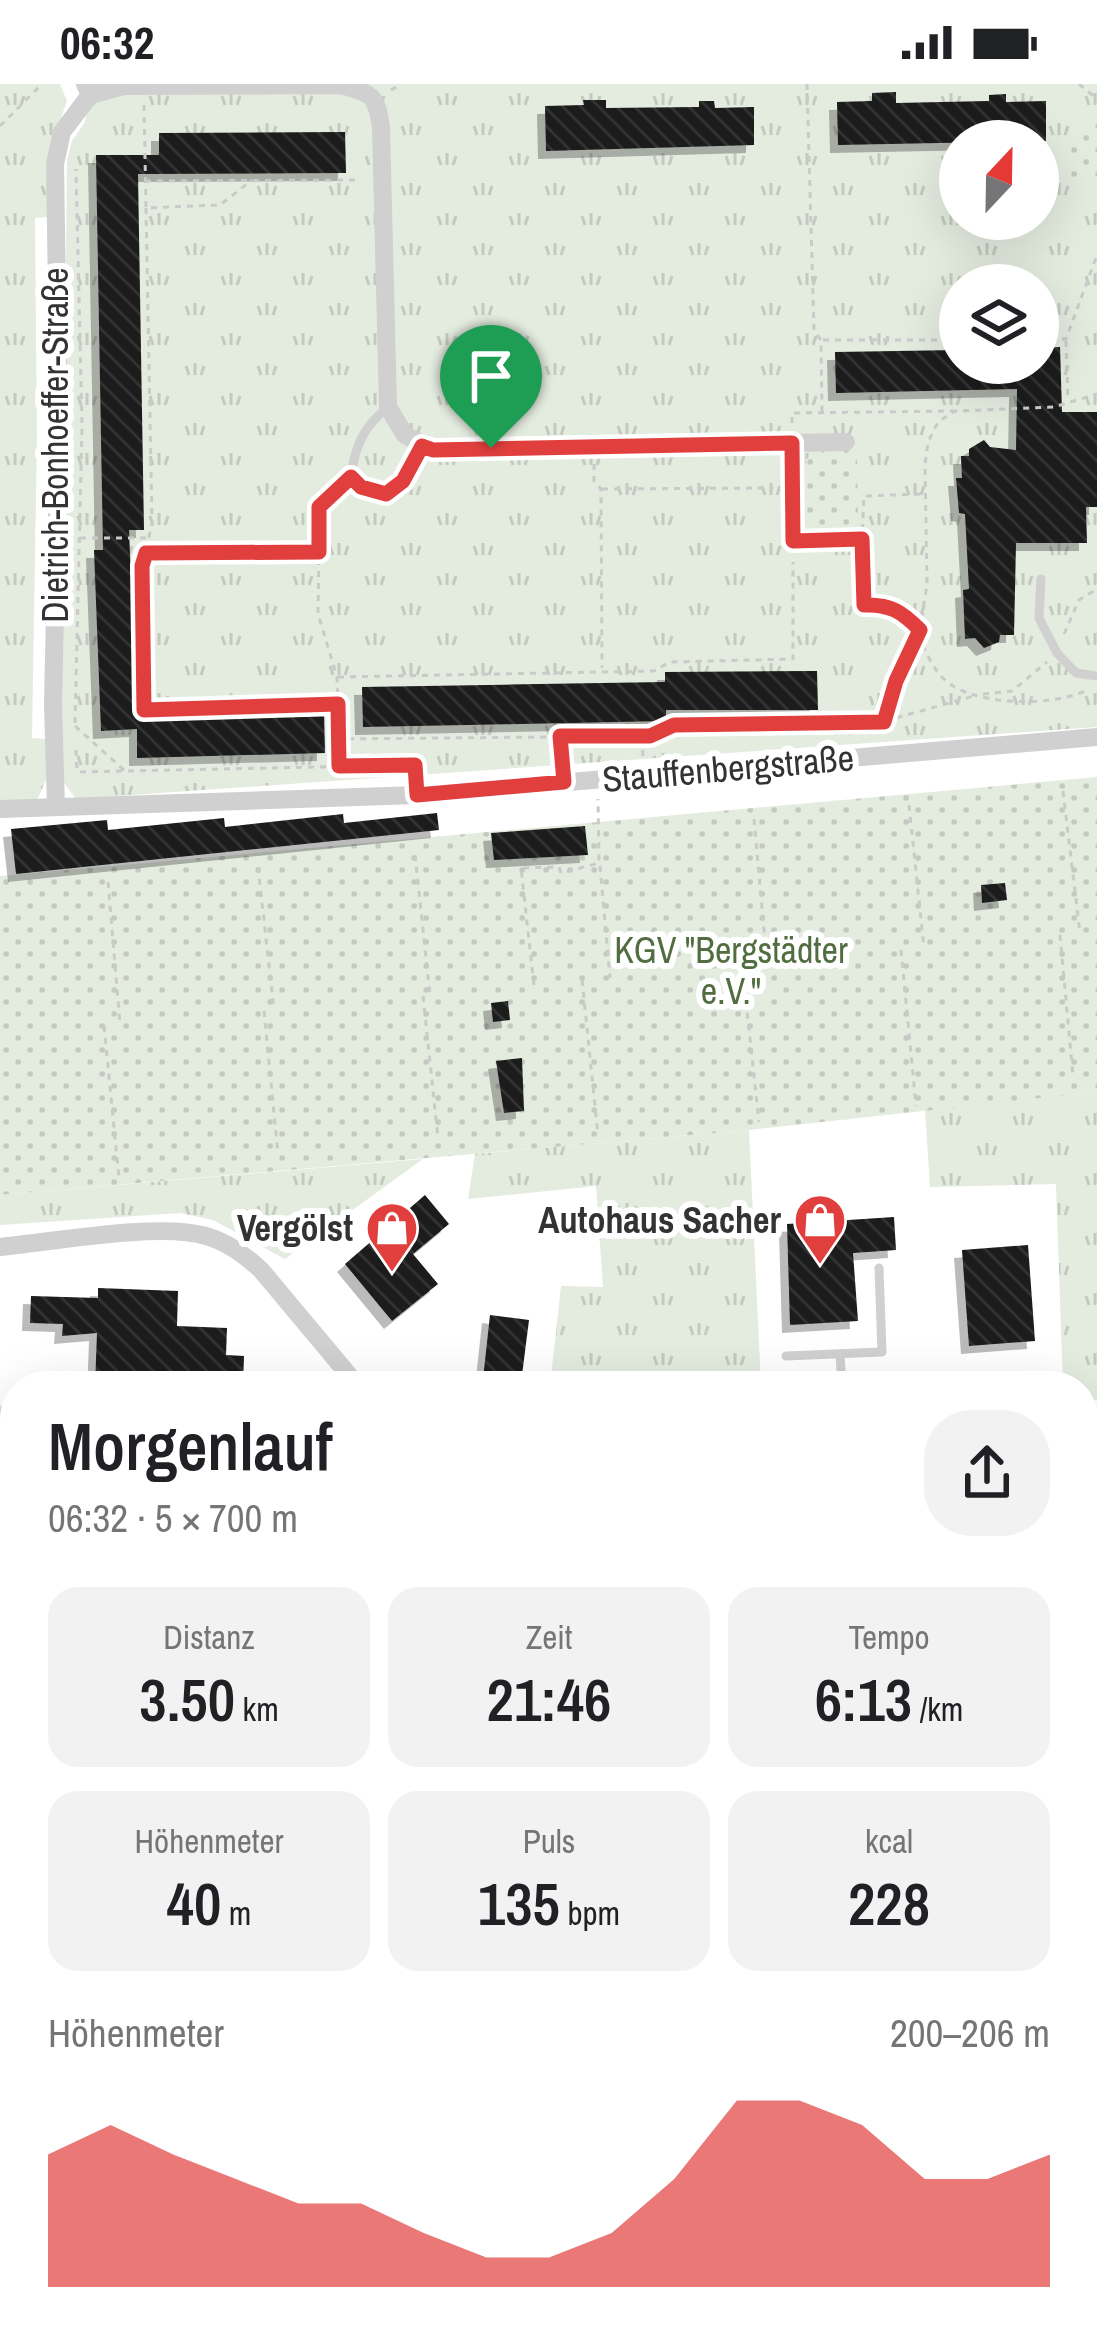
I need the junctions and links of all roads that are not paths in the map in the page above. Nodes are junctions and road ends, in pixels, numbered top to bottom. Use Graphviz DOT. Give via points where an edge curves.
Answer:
graph roads {
  1 [pos="166,85"];
  2 [pos="143,86"];
  3 [pos="88,90"];
  4 [pos="388,407"];
  5 [pos="846,442"];
  6 [pos="792,443"];
  7 [pos="422,446"];
  8 [pos="793,541"];
  9 [pos="1041,579"];
  10 [pos="1097,681"];
  11 [pos="1097,737"];
  12 [pos="56,807"];
  13 [pos="0,809"];
  14 [pos="0,1247"];
  15 [pos="879,1268"];
  16 [pos="840,1355"];
  17 [pos="786,1356"];
  18 [pos="345,1371"];
  19 [pos="841,1371"];
  1 -- 2 [label="street"];
  1 -- 4 [label="street" via="341,85 377,104"];
  2 -- 3 [label="street"];
  3 -- 12 [label="street, Dietrich-Bonhoeffer-Straße" via="62,132 55,164"];
  4 -- 7 [label="street"];
  4 -- 7 [label="lane" via="355,449 351,477 386,494"];
  5 -- 6 [label="street"];
  6 -- 7 [label="street"];
  6 -- 8 [label="street"];
  9 -- 10 [label="lane" via="1040,618 1057,653"];
  11 -- 12 [label="street, Stauffenbergstraße" via="417,795"];
  12 -- 13 [label="street, Stauffenbergstraße"];
  14 -- 18 [label="street" via="157,1232 206,1236 261,1270"];
  15 -- 16 [label="lane" via="882,1352"];
  16 -- 17 [label="lane"];
  16 -- 19 [label="lane"];
}
